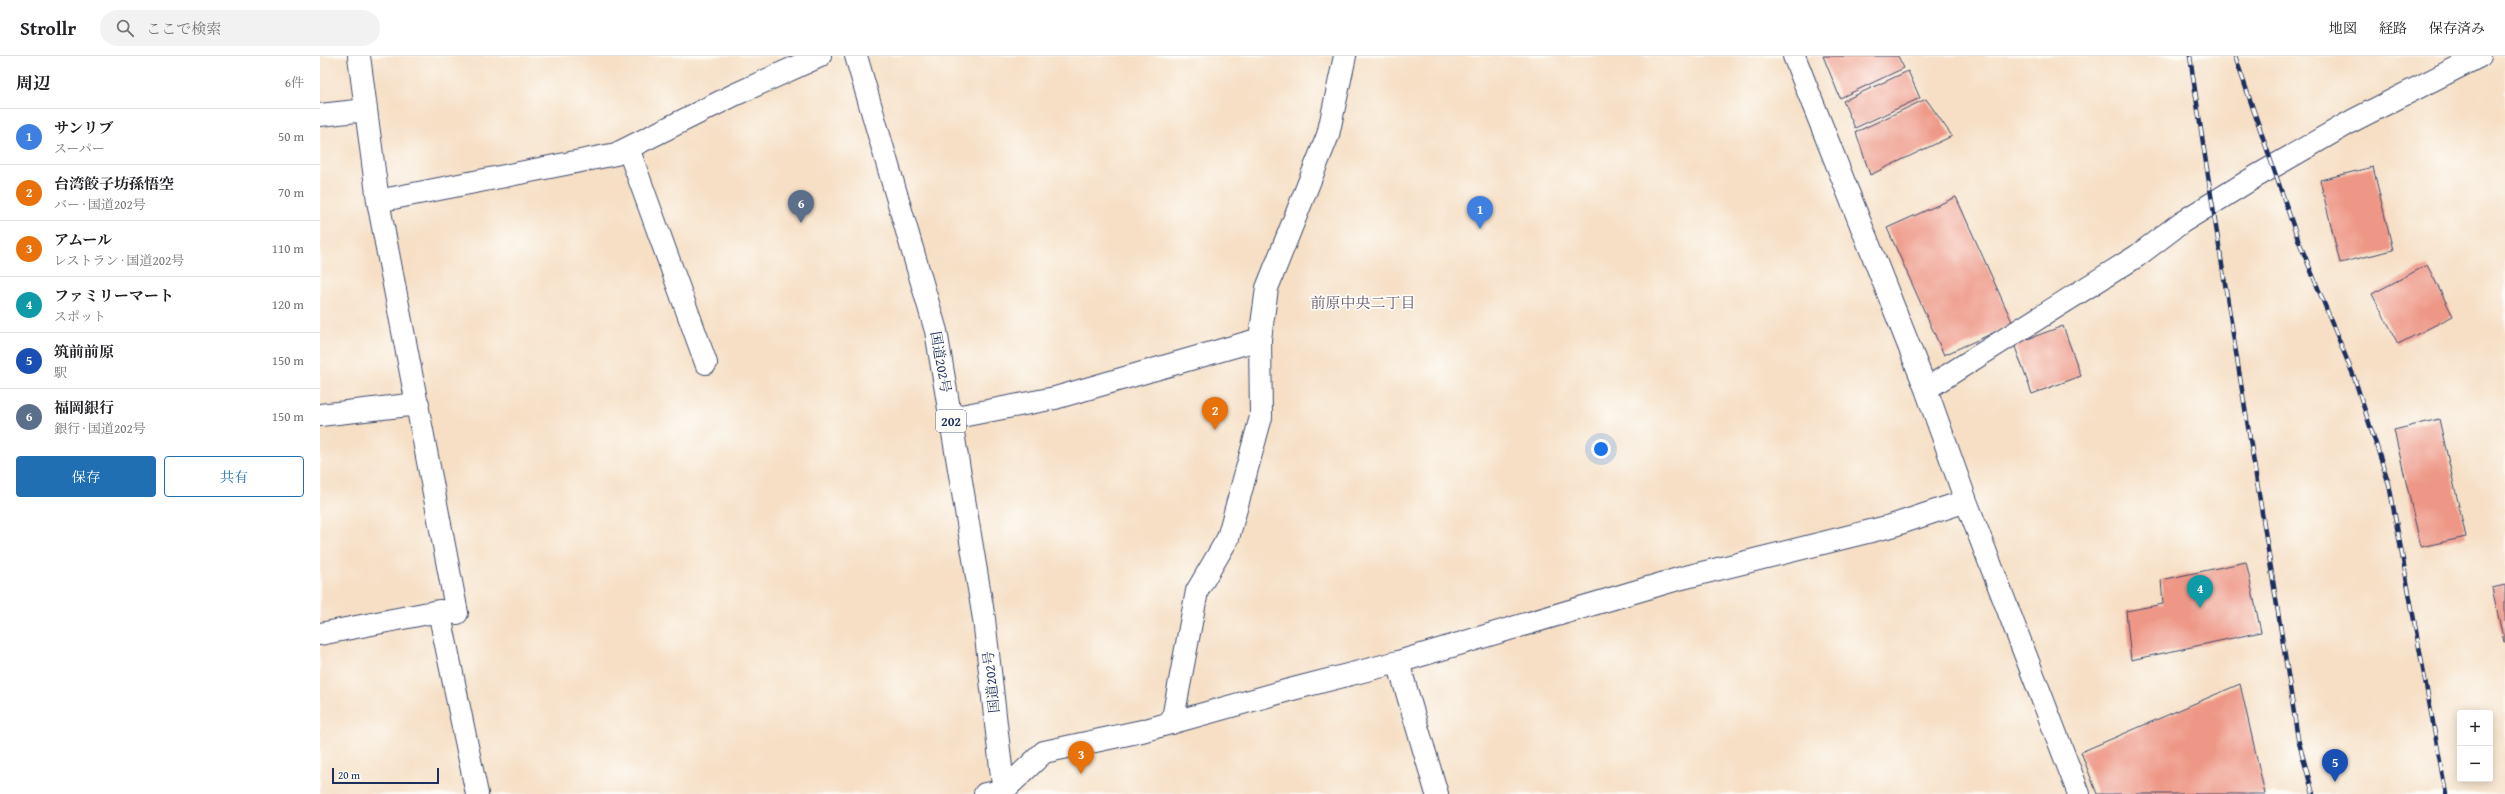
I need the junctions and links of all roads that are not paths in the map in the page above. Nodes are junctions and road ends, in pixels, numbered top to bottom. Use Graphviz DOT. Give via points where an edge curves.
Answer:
graph roads {
  1 [pos="359,56"];
  2 [pos="820,56"];
  3 [pos="856,56"];
  4 [pos="1346,56"];
  5 [pos="1794,56"];
  6 [pos="2480,56"];
  7 [pos="366,110"];
  8 [pos="320,115"];
  9 [pos="628,148"];
  10 [pos="378,201"];
  11 [pos="1260,339"];
  12 [pos="706,364"];
  13 [pos="1926,389"];
  14 [pos="418,404"];
  15 [pos="320,415"];
  16 [pos="951,418"];
  17 [pos="1966,501"];
  18 [pos="439,611"];
  19 [pos="320,634"];
  20 [pos="1398,662"];
  21 [pos="1172,723"];
  22 [pos="997,793"];
  23 [pos="477,794"];
  24 [pos="1437,794"];
  25 [pos="2079,794"];
  1 -- 7 [label="main road"];
  2 -- 9 [label="main road"];
  3 -- 16 [label="main road, 国道202号 / 202" via="936,331"];
  4 -- 11 [label="main road" via="1328,135 1267,288"];
  5 -- 13 [label="main road"];
  6 -- 13 [label="main road" via="2354,120 2255,177 2182,222 2137,256"];
  7 -- 8 [label="main road"];
  7 -- 10 [label="main road"];
  9 -- 10 [label="main road" via="616,154"];
  9 -- 12 [label="main road"];
  10 -- 14 [label="main road"];
  11 -- 16 [label="main road" via="1055,398"];
  11 -- 21 [label="main road" via="1261,417 1228,538 1198,591"];
  13 -- 17 [label="main road"];
  14 -- 15 [label="main road"];
  14 -- 18 [label="main road" via="457,613"];
  16 -- 22 [label="main road, 国道202号 / 202" via="984,619"];
  17 -- 20 [label="main road" via="1891,526 1678,579"];
  17 -- 25 [label="main road"];
  18 -- 19 [label="main road"];
  18 -- 23 [label="main road"];
  20 -- 21 [label="main road"];
  20 -- 24 [label="main road"];
  21 -- 22 [label="main road" via="1044,752"];
}
